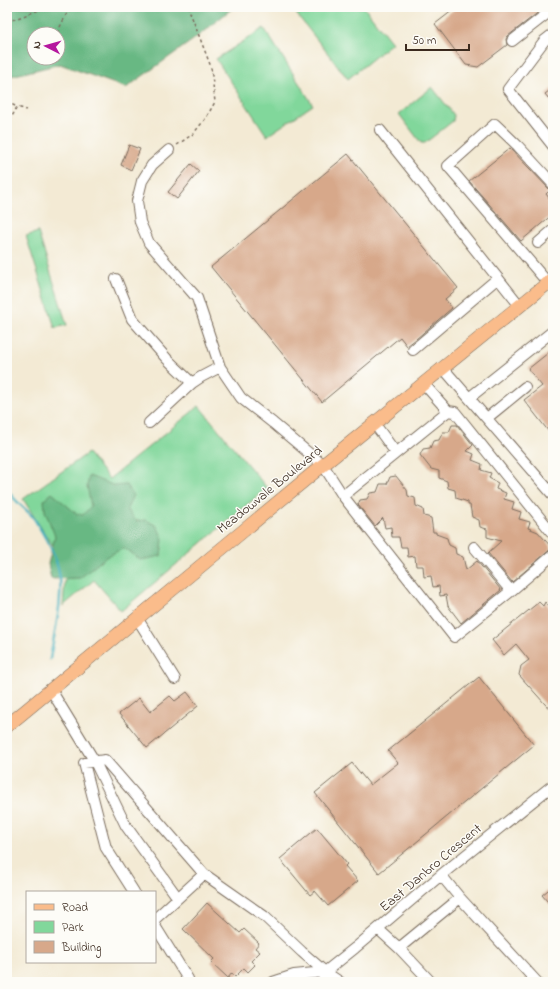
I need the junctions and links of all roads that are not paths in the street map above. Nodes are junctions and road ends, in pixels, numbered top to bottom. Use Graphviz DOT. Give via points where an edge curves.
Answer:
graph roads {
  1 [pos="553,10"];
  2 [pos="553,34"];
  3 [pos="512,41"];
  4 [pos="380,130"];
  5 [pos="553,146"];
  6 [pos="169,150"];
  7 [pos="553,184"];
  8 [pos="553,230"];
  9 [pos="538,243"];
  10 [pos="498,278"];
  11 [pos="116,279"];
  12 [pos="551,281"];
  13 [pos="520,306"];
  14 [pos="553,331"];
  15 [pos="413,350"];
  16 [pos="220,367"];
  17 [pos="443,368"];
  18 [pos="192,383"];
  19 [pos="424,384"];
  20 [pos="525,387"];
  21 [pos="470,398"];
  22 [pos="448,411"];
  23 [pos="487,418"];
  24 [pos="149,423"];
  25 [pos="374,424"];
  26 [pos="396,453"];
  27 [pos="323,465"];
  28 [pos="553,495"];
  29 [pos="343,496"];
  30 [pos="553,534"];
  31 [pos="474,547"];
  32 [pos="553,555"];
  33 [pos="511,591"];
  34 [pos="137,618"];
  35 [pos="175,679"];
  36 [pos="51,690"];
  37 [pos="7,726"];
  38 [pos="95,762"];
  39 [pos="553,785"];
  40 [pos="204,874"];
  41 [pos="440,875"];
  42 [pos="133,891"];
  43 [pos="178,898"];
  44 [pos="460,898"];
  45 [pos="156,918"];
  46 [pos="156,928"];
  47 [pos="378,929"];
  48 [pos="399,948"];
  49 [pos="324,977"];
  50 [pos="188,979"];
  51 [pos="273,982"];
  52 [pos="340,982"];
  53 [pos="431,982"];
  54 [pos="537,982"];
  1 -- 3 [label="street"];
  2 -- 5 [label="street" via="544,41 508,89"];
  4 -- 10 [label="street"];
  6 -- 16 [label="street" via="152,165 142,181 137,202 140,222 149,243 197,298"];
  7 -- 12 [label="street" via="495,124 448,166"];
  8 -- 9 [label="street"];
  10 -- 13 [label="street"];
  10 -- 15 [label="street"];
  11 -- 18 [label="street" via="132,319 167,360"];
  12 -- 13 [label="main road, Meadowvale Boulevard"];
  13 -- 17 [label="main road, Meadowvale Boulevard"];
  14 -- 21 [label="street"];
  16 -- 18 [label="street"];
  16 -- 27 [label="street" via="241,398"];
  17 -- 19 [label="main road, Meadowvale Boulevard"];
  17 -- 21 [label="street"];
  18 -- 24 [label="street"];
  19 -- 22 [label="street"];
  19 -- 25 [label="main road, Meadowvale Boulevard"];
  20 -- 23 [label="street"];
  21 -- 23 [label="street"];
  22 -- 26 [label="street"];
  22 -- 30 [label="street" via="455,412"];
  23 -- 28 [label="street"];
  25 -- 26 [label="street"];
  25 -- 27 [label="main road, Meadowvale Boulevard"];
  26 -- 29 [label="street"];
  27 -- 29 [label="street"];
  27 -- 34 [label="main road, Meadowvale Boulevard"];
  29 -- 33 [label="street" via="454,637"];
  31 -- 33 [label="street"];
  32 -- 33 [label="street"];
  34 -- 35 [label="street"];
  34 -- 36 [label="main road, Meadowvale Boulevard"];
  36 -- 37 [label="main road, Meadowvale Boulevard"];
  36 -- 38 [label="street"];
  38 -- 40 [label="street" via="105,760"];
  38 -- 42 [label="street" via="84,763 106,848"];
  38 -- 43 [label="street" via="126,826"];
  39 -- 41 [label="street, East Danbro Crescent"];
  40 -- 43 [label="street"];
  40 -- 49 [label="street" via="264,916"];
  41 -- 44 [label="street"];
  41 -- 47 [label="street, East Danbro Crescent"];
  43 -- 45 [label="street"];
  44 -- 48 [label="street"];
  44 -- 54 [label="street"];
  46 -- 50 [label="street"];
  47 -- 48 [label="street"];
  47 -- 49 [label="street, East Danbro Crescent"];
  48 -- 53 [label="street"];
  49 -- 51 [label="street" via="294,975"];
  49 -- 52 [label="street"];
}
